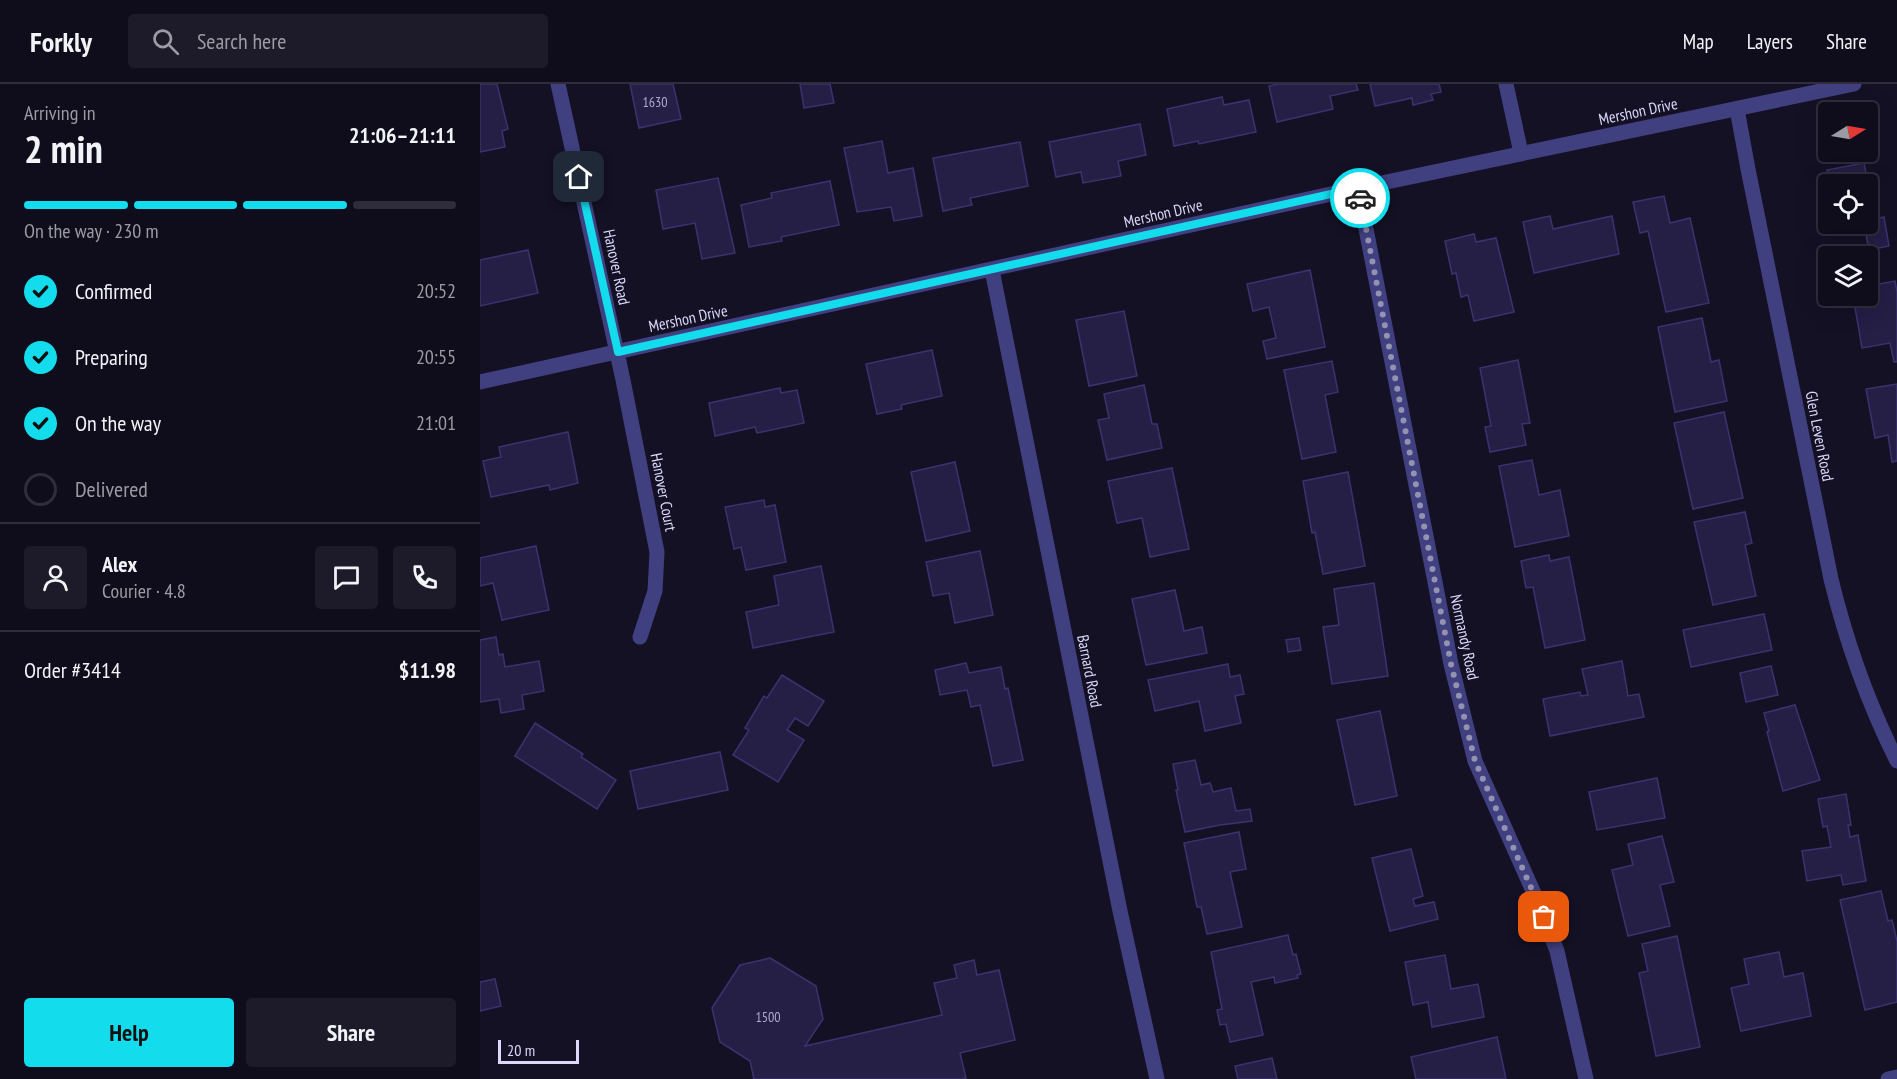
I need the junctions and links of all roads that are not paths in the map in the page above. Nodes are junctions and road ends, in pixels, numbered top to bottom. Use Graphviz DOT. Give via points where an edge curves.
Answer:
graph roads {
  1 [pos="558,84"];
  2 [pos="1506,84"];
  3 [pos="1854,84"];
  4 [pos="1737,109"];
  5 [pos="1521,153"];
  6 [pos="1358,188"];
  7 [pos="992,270"];
  8 [pos="618,352"];
  9 [pos="480,382"];
  10 [pos="640,637"];
  11 [pos="1897,761"];
  12 [pos="1897,1077"];
  13 [pos="1157,1079"];
  14 [pos="1586,1079"];
  15 [pos="1888,1079"];
  1 -- 8 [label="street, Hanover Road"];
  2 -- 5 [label="street"];
  3 -- 4 [label="street, Mershon Drive"];
  4 -- 5 [label="street, Mershon Drive"];
  4 -- 11 [label="street, Glen Leven Road" via="1831,579 1845,633 1874,714"];
  5 -- 6 [label="street, Mershon Drive"];
  6 -- 7 [label="street, Mershon Drive"];
  6 -- 14 [label="street, Normandy Road" via="1451,664 1475,761 1557,951"];
  7 -- 8 [label="street, Mershon Drive"];
  7 -- 13 [label="street, Barnard Road"];
  8 -- 9 [label="street, Mershon Drive"];
  8 -- 10 [label="street, Hanover Court" via="657,552 655,591"];
  12 -- 15 [label="street"];
}
